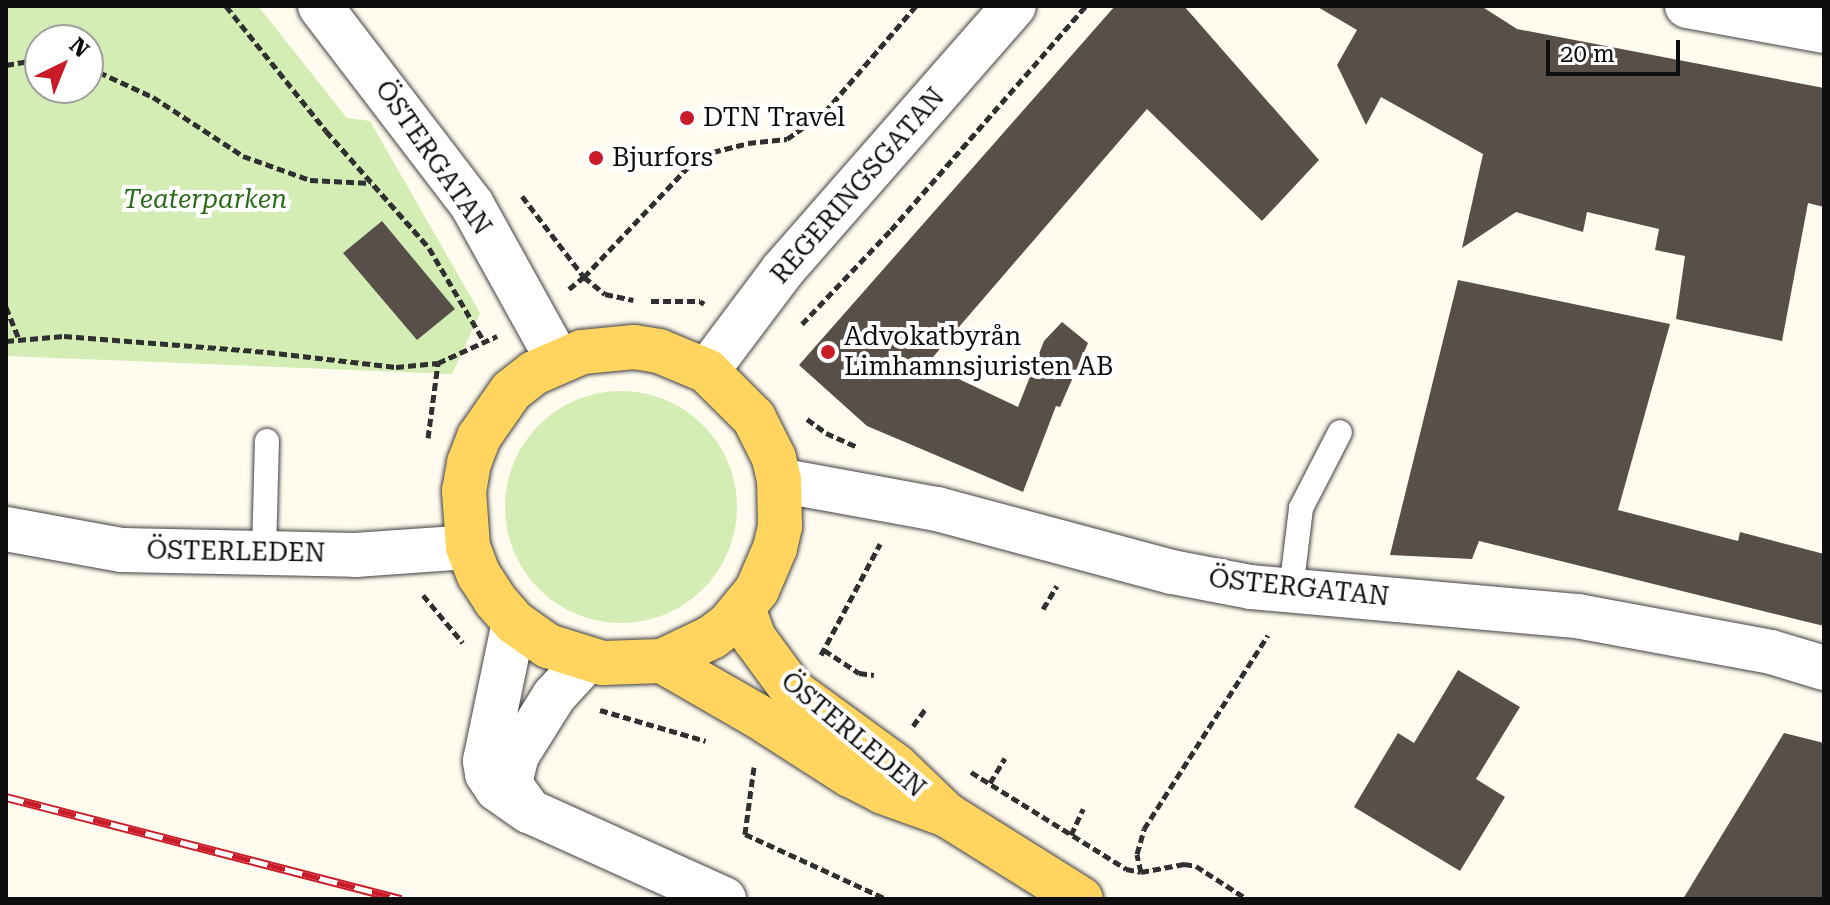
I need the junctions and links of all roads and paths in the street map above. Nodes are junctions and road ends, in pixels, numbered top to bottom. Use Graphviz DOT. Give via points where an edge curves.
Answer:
graph roads {
  1 [pos="226,6"];
  2 [pos="320,6"];
  3 [pos="916,6"];
  4 [pos="1014,6"];
  5 [pos="1086,6"];
  6 [pos="1687,6"];
  7 [pos="1824,31"];
  8 [pos="104,74"];
  9 [pos="372,183"];
  10 [pos="6,307"];
  11 [pos="800,327"];
  12 [pos="736,328"];
  13 [pos="19,340"];
  14 [pos="6,341"];
  15 [pos="558,360"];
  16 [pos="707,371"];
  17 [pos="802,416"];
  18 [pos="1340,432"];
  19 [pos="267,441"];
  20 [pos="779,480"];
  21 [pos="892,500"];
  22 [pos="6,529"];
  23 [pos="468,547"];
  24 [pos="264,553"];
  25 [pos="1285,589"];
  26 [pos="420,591"];
  27 [pos="743,608"];
  28 [pos="514,622"];
  29 [pos="824,650"];
  30 [pos="469,651"];
  31 [pos="587,660"];
  32 [pos="662,661"];
  33 [pos="818,661"];
  34 [pos="1824,668"];
  35 [pos="874,675"];
  36 [pos="588,706"];
  37 [pos="926,708"];
  38 [pos="909,732"];
  39 [pos="710,742"];
  40 [pos="1005,758"];
  41 [pos="963,766"];
  42 [pos="990,783"];
  43 [pos="1083,809"];
  44 [pos="529,811"];
  45 [pos="947,815"];
  46 [pos="745,834"];
  47 [pos="1071,835"];
  48 [pos="1141,872"];
  49 [pos="724,899"];
  50 [pos="886,899"];
  51 [pos="1081,899"];
  52 [pos="1247,899"];
  1 -- 9 [label="path"];
  2 -- 15 [label="street, ÖSTERGATAN" via="472,205"];
  3 -- 12 [label="path" via="825,112 787,139 713,152 686,169 584,277 605,294 700,301"];
  4 -- 12 [label="street, REGERINGSGATAN"];
  5 -- 11 [label="path"];
  6 -- 7 [label="street"];
  8 -- 9 [label="path" via="153,97 243,156 310,180"];
  9 -- 13 [label="path" via="429,248 485,343 438,363 396,367 64,336"];
  10 -- 13 [label="path"];
  12 -- 16 [label="street, REGERINGSGATAN"];
  13 -- 14 [label="path"];
  15 -- 16 [label="main road" via="608,347 634,347 659,351"];
  15 -- 23 [label="main road" via="511,391 479,437 464,491"];
  16 -- 20 [label="main road" via="754,418"];
  17 -- 21 [label="path" via="826,433 894,463"];
  18 -- 25 [label="lane" via="1301,508"];
  19 -- 24 [label="lane"];
  20 -- 21 [label="street, ÖSTERGATAN"];
  20 -- 27 [label="main road" via="775,548"];
  21 -- 25 [label="street, ÖSTERGATAN" via="1172,572"];
  21 -- 29 [label="path" via="879,552"];
  22 -- 24 [label="street, ÖSTERLEDEN" via="122,550"];
  23 -- 24 [label="street, ÖSTERLEDEN" via="355,555"];
  23 -- 28 [label="main road" via="479,575"];
  25 -- 34 [label="street, ÖSTERGATAN" via="1577,616 1771,652"];
  25 -- 48 [label="path" via="1268,635 1144,829 1137,854"];
  26 -- 30 [label="path"];
  27 -- 32 [label="main road" via="712,637"];
  27 -- 45 [label="main road, ÖSTERLEDEN" via="758,646 793,691 896,766"];
  28 -- 31 [label="main road" via="548,646"];
  28 -- 44 [label="street" via="485,761 497,789"];
  29 -- 33 [label="path"];
  29 -- 35 [label="path" via="859,673"];
  31 -- 32 [label="main road" via="620,665"];
  31 -- 44 [label="street" via="554,696 517,755 511,779"];
  32 -- 45 [label="main road, ÖSTERLEDEN" via="850,775"];
  36 -- 39 [label="path"];
  37 -- 38 [label="path"];
  40 -- 42 [label="path"];
  41 -- 42 [label="path"];
  42 -- 47 [label="path"];
  43 -- 47 [label="path"];
  44 -- 49 [label="street"];
  45 -- 51 [label="main road, ÖSTERLEDEN"];
  46 -- 50 [label="path"];
  47 -- 48 [label="path" via="1126,869"];
  48 -- 52 [label="path" via="1196,866"];
}
